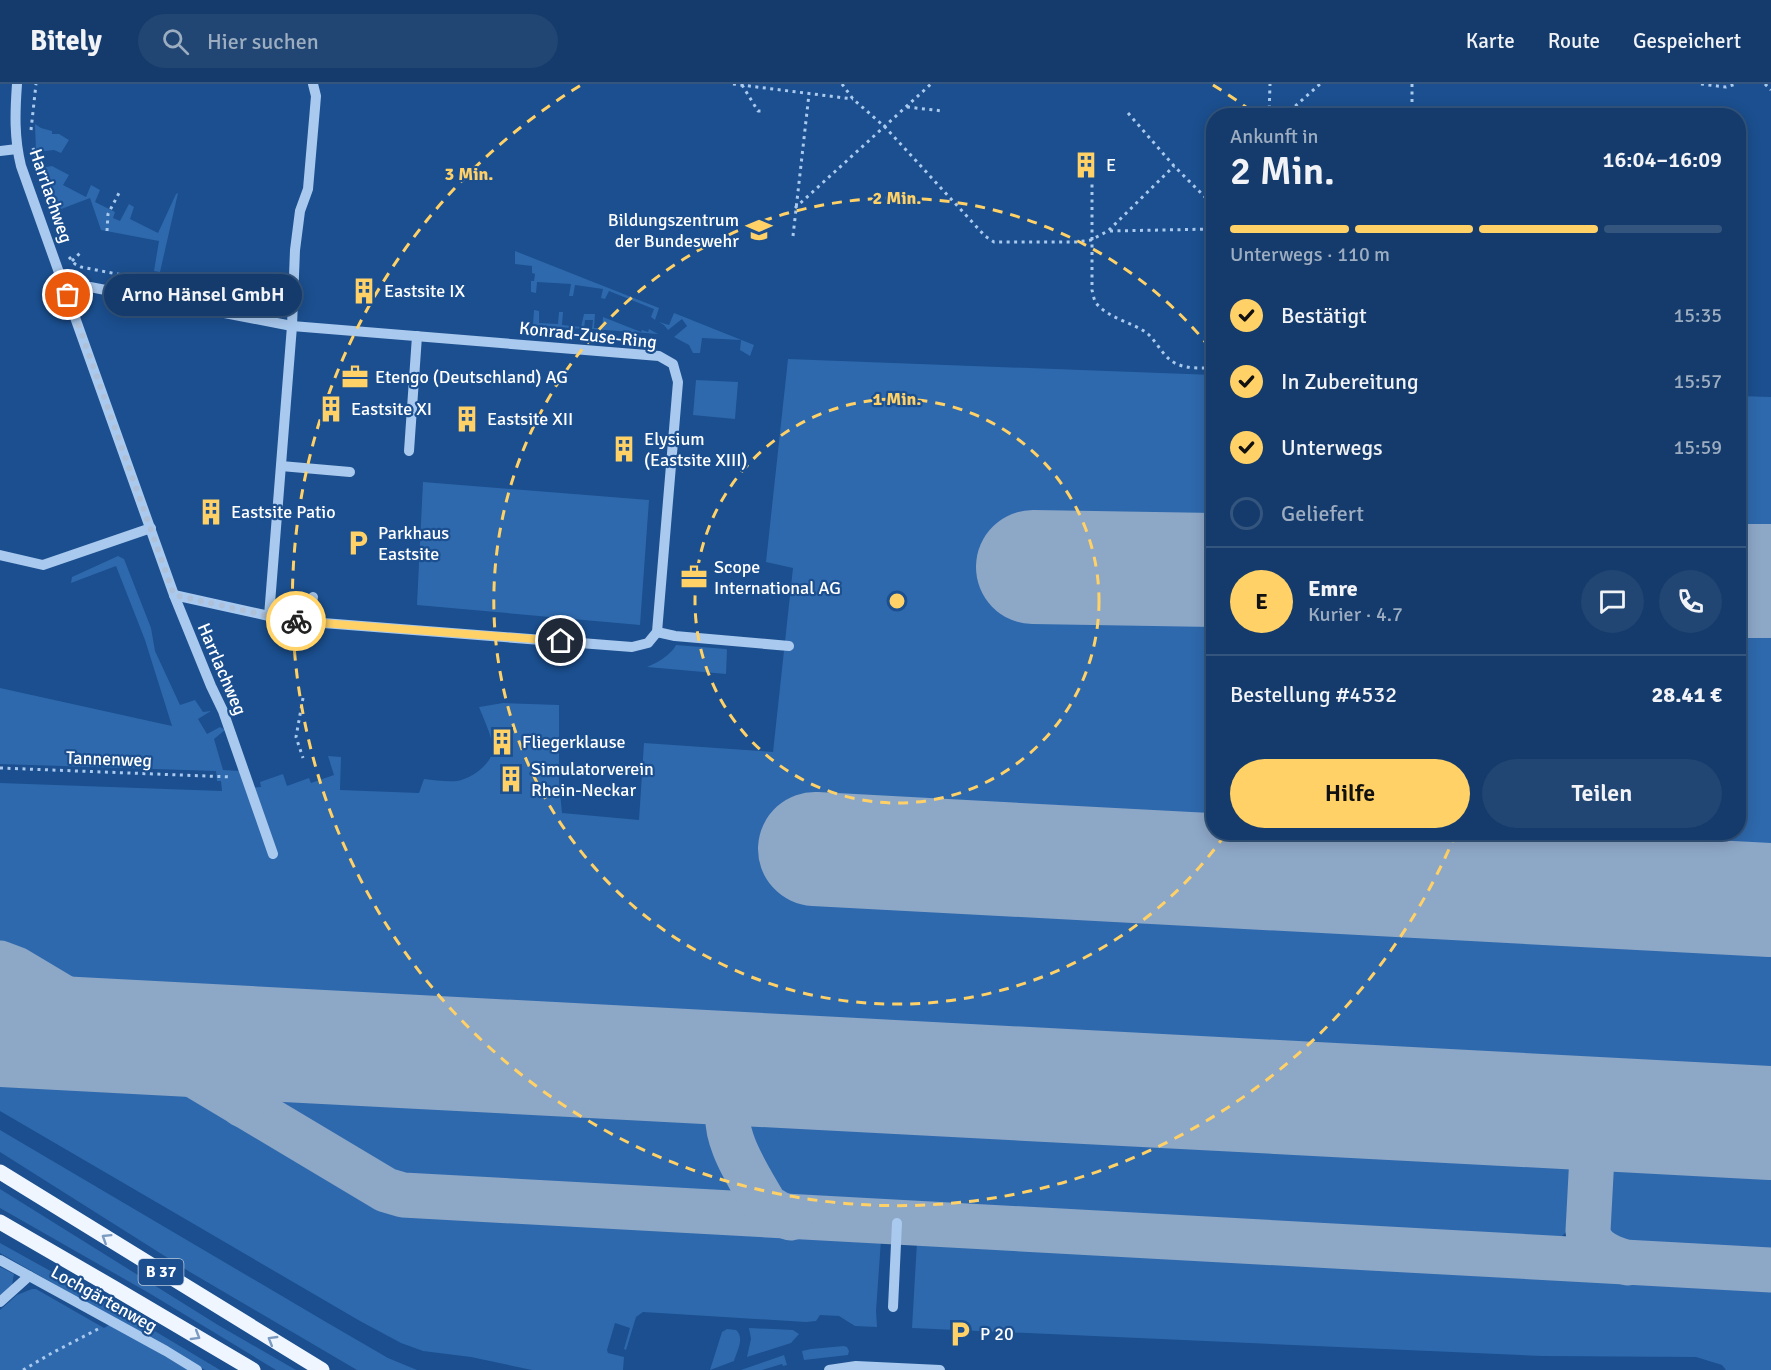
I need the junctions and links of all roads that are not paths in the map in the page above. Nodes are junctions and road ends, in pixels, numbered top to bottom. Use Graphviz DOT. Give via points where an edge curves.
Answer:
graph roads {
  1 [pos="17,84"];
  2 [pos="313,84"];
  3 [pos="16,149"];
  4 [pos="0,151"];
  5 [pos="68,295"];
  6 [pos="292,326"];
  7 [pos="417,336"];
  8 [pos="409,451"];
  9 [pos="281,466"];
  10 [pos="350,472"];
  11 [pos="152,528"];
  12 [pos="0,555"];
  13 [pos="174,595"];
  14 [pos="313,597"];
  15 [pos="269,616"];
  16 [pos="308,621"];
  17 [pos="657,632"];
  18 [pos="789,646"];
  19 [pos="273,854"];
  20 [pos="0,1172"];
  21 [pos="0,1222"];
  22 [pos="897,1223"];
  23 [pos="0,1260"];
  24 [pos="29,1276"];
  25 [pos="0,1302"];
  26 [pos="893,1307"];
  27 [pos="868,1368"];
  28 [pos="197,1370"];
  29 [pos="253,1370"];
  30 [pos="322,1370"];
  31 [pos="829,1370"];
  32 [pos="940,1370"];
  1 -- 3 [label="street, Harrlachweg"];
  2 -- 6 [label="street" via="316,96 308,189 300,211 295,250"];
  3 -- 4 [label="street"];
  3 -- 5 [label="street, Harrlachweg"];
  5 -- 6 [label="street, Konrad-Zuse-Ring" via="90,286"];
  5 -- 11 [label="street, Harrlachweg"];
  6 -- 7 [label="street, Konrad-Zuse-Ring"];
  6 -- 9 [label="street"];
  7 -- 8 [label="street"];
  7 -- 17 [label="street, Konrad-Zuse-Ring" via="659,356 673,364 678,382"];
  9 -- 10 [label="street"];
  9 -- 15 [label="street"];
  11 -- 12 [label="street" via="43,565"];
  11 -- 13 [label="street, Harrlachweg"];
  13 -- 15 [label="street"];
  13 -- 19 [label="street, Harrlachweg" via="223,711"];
  14 -- 16 [label="street"];
  15 -- 16 [label="street"];
  16 -- 17 [label="street" via="632,647 648,643"];
  17 -- 18 [label="street"];
  30 -- 20 [label="main road, B 37, one-way"];
  21 -- 29 [label="main road, B 37, one-way"];
  22 -- 26 [label="street"];
  23 -- 24 [label="street"];
  24 -- 25 [label="street, Lochgärtenweg"];
  24 -- 28 [label="street, Lochgärtenweg"];
  27 -- 31 [label="street"];
  27 -- 32 [label="street"];
}
